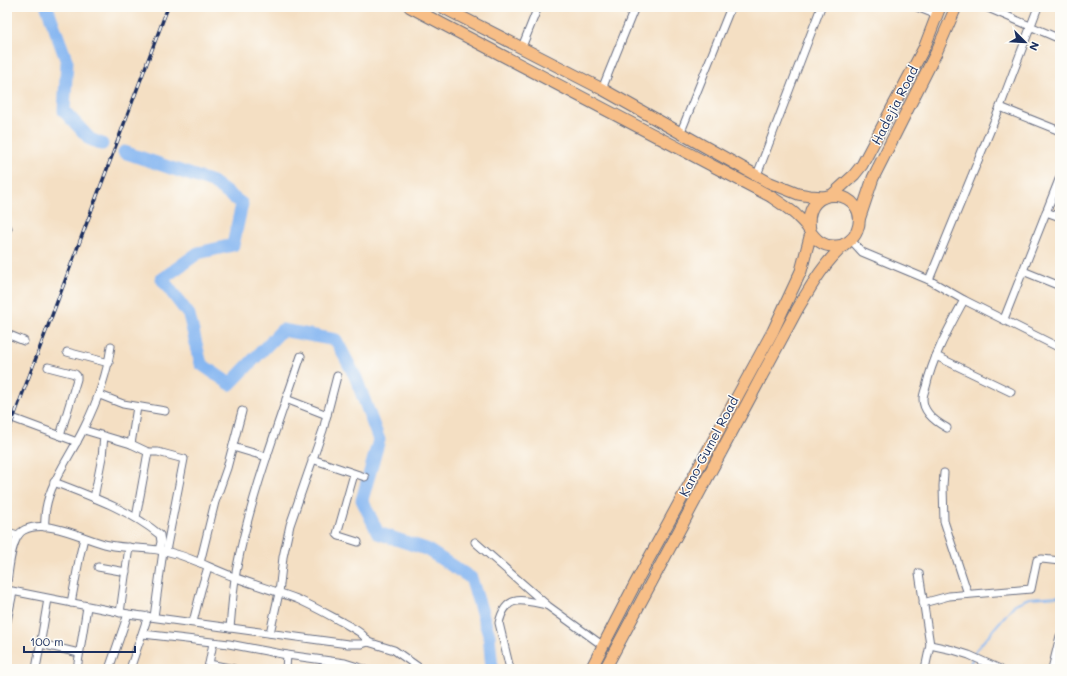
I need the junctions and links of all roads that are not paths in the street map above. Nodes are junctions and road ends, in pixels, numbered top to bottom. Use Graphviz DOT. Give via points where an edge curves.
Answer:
graph roads {
  1 [pos="410,7"];
  2 [pos="443,7"];
  3 [pos="538,7"];
  4 [pos="634,7"];
  5 [pos="732,7"];
  6 [pos="821,7"];
  7 [pos="917,7"];
  8 [pos="956,7"];
  9 [pos="986,7"];
  10 [pos="1038,7"];
  11 [pos="938,11"];
  12 [pos="1031,26"];
  13 [pos="1060,38"];
  14 [pos="522,47"];
  15 [pos="602,89"];
  16 [pos="1000,107"];
  17 [pos="1060,131"];
  18 [pos="680,134"];
  19 [pos="757,176"];
  20 [pos="1060,178"];
  21 [pos="828,196"];
  22 [pos="1046,212"];
  23 [pos="860,217"];
  24 [pos="1060,217"];
  25 [pos="810,232"];
  26 [pos="849,242"];
  27 [pos="1022,271"];
  28 [pos="929,280"];
  29 [pos="1060,286"];
  30 [pos="964,300"];
  31 [pos="1004,319"];
  32 [pos="7,334"];
  33 [pos="24,341"];
  34 [pos="111,346"];
  35 [pos="1060,348"];
  36 [pos="67,352"];
  37 [pos="301,356"];
  38 [pos="936,356"];
  39 [pos="109,363"];
  40 [pos="48,367"];
  41 [pos="337,376"];
  42 [pos="1011,392"];
  43 [pos="100,395"];
  44 [pos="286,399"];
  45 [pos="137,407"];
  46 [pos="165,411"];
  47 [pos="242,411"];
  48 [pos="327,415"];
  49 [pos="7,416"];
  50 [pos="947,428"];
  51 [pos="84,430"];
  52 [pos="60,436"];
  53 [pos="104,436"];
  54 [pos="77,442"];
  55 [pos="131,444"];
  56 [pos="233,447"];
  57 [pos="148,452"];
  58 [pos="267,457"];
  59 [pos="312,459"];
  60 [pos="944,473"];
  61 [pos="354,474"];
  62 [pos="365,477"];
  63 [pos="54,482"];
  64 [pos="94,498"];
  65 [pos="136,518"];
  66 [pos="45,527"];
  67 [pos="7,532"];
  68 [pos="18,535"];
  69 [pos="84,538"];
  70 [pos="358,542"];
  71 [pos="475,542"];
  72 [pos="129,547"];
  73 [pos="163,551"];
  74 [pos="1060,562"];
  75 [pos="200,563"];
  76 [pos="98,567"];
  77 [pos="208,567"];
  78 [pos="126,572"];
  79 [pos="919,573"];
  80 [pos="640,574"];
  81 [pos="235,578"];
  82 [pos="651,580"];
  83 [pos="7,583"];
  84 [pos="10,591"];
  85 [pos="279,593"];
  86 [pos="968,594"];
  87 [pos="48,598"];
  88 [pos="71,603"];
  89 [pos="923,603"];
  90 [pos="548,606"];
  91 [pos="87,607"];
  92 [pos="120,613"];
  93 [pos="128,614"];
  94 [pos="151,617"];
  95 [pos="7,621"];
  96 [pos="193,622"];
  97 [pos="230,628"];
  98 [pos="270,633"];
  99 [pos="143,634"];
  100 [pos="1060,636"];
  101 [pos="368,642"];
  102 [pos="213,643"];
  103 [pos="40,644"];
  104 [pos="602,645"];
  105 [pos="930,645"];
  106 [pos="79,653"];
  107 [pos="287,655"];
  108 [pos="350,666"];
  109 [pos="208,667"];
  110 [pos="36,669"];
  111 [pos="77,669"];
  112 [pos="108,669"];
  113 [pos="130,669"];
  114 [pos="234,669"];
  115 [pos="286,669"];
  116 [pos="364,669"];
  117 [pos="421,669"];
  118 [pos="510,669"];
  119 [pos="591,669"];
  120 [pos="605,669"];
  121 [pos="924,669"];
  122 [pos="1000,669"];
  123 [pos="1052,669"];
  1 -- 25 [label="main road" via="759,190 784,205"];
  2 -- 14 [label="main road"];
  3 -- 14 [label="street"];
  4 -- 15 [label="street"];
  5 -- 18 [label="street"];
  6 -- 19 [label="street"];
  7 -- 11 [label="street"];
  8 -- 23 [label="main road, Hadejia Road" via="932,61 872,178"];
  9 -- 12 [label="street"];
  10 -- 12 [label="street"];
  11 -- 21 [label="main road, Hadejia Road" via="925,46 862,166"];
  12 -- 13 [label="street"];
  12 -- 16 [label="street"];
  14 -- 15 [label="main road"];
  15 -- 18 [label="main road"];
  16 -- 17 [label="street"];
  16 -- 28 [label="street"];
  18 -- 19 [label="main road"];
  19 -- 21 [label="main road" via="798,194"];
  20 -- 22 [label="street"];
  21 -- 23 [label="main road" via="840,195 847,198 853,203"];
  21 -- 25 [label="main road" via="816,202 810,210"];
  22 -- 24 [label="street"];
  22 -- 27 [label="street"];
  23 -- 26 [label="main road" via="856,234"];
  25 -- 26 [label="main road" via="823,244 839,246"];
  25 -- 80 [label="main road, Kano-Gumel Road" via="799,277 773,331"];
  26 -- 28 [label="street" via="862,252"];
  26 -- 82 [label="main road, Kano-Gumel Road" via="812,284"];
  27 -- 29 [label="street"];
  27 -- 31 [label="street"];
  28 -- 30 [label="street"];
  30 -- 31 [label="street"];
  30 -- 38 [label="street"];
  31 -- 35 [label="street"];
  32 -- 33 [label="street"];
  34 -- 39 [label="street"];
  36 -- 39 [label="street"];
  37 -- 44 [label="street"];
  38 -- 42 [label="street"];
  38 -- 50 [label="street" via="923,399 928,414 938,424"];
  39 -- 43 [label="street"];
  40 -- 52 [label="street" via="77,376"];
  41 -- 48 [label="street"];
  43 -- 45 [label="street"];
  43 -- 51 [label="street"];
  44 -- 48 [label="street"];
  44 -- 58 [label="street"];
  45 -- 46 [label="street"];
  45 -- 55 [label="street"];
  47 -- 56 [label="street"];
  48 -- 59 [label="street"];
  49 -- 52 [label="street"];
  51 -- 53 [label="street"];
  51 -- 54 [label="street"];
  52 -- 54 [label="street"];
  53 -- 55 [label="street"];
  53 -- 64 [label="street"];
  54 -- 63 [label="street"];
  55 -- 57 [label="street"];
  56 -- 58 [label="street"];
  56 -- 75 [label="street" via="215,502"];
  57 -- 65 [label="street"];
  57 -- 73 [label="street" via="185,460"];
  58 -- 81 [label="street" via="248,520"];
  59 -- 61 [label="street"];
  59 -- 85 [label="street" via="290,525"];
  60 -- 86 [label="street" via="944,521"];
  61 -- 62 [label="street"];
  61 -- 70 [label="street" via="337,534"];
  63 -- 64 [label="street"];
  63 -- 66 [label="street" via="44,517"];
  64 -- 65 [label="street"];
  65 -- 73 [label="street" via="160,535"];
  66 -- 68 [label="street" via="32,527"];
  66 -- 69 [label="street" via="65,530"];
  67 -- 68 [label="street"];
  68 -- 83 [label="street"];
  69 -- 72 [label="street"];
  69 -- 88 [label="street"];
  71 -- 90 [label="street"];
  72 -- 73 [label="street"];
  72 -- 78 [label="street"];
  73 -- 75 [label="street"];
  73 -- 94 [label="street"];
  74 -- 86 [label="street" via="1038,560 1031,589"];
  75 -- 77 [label="street"];
  76 -- 78 [label="street"];
  77 -- 81 [label="street"];
  77 -- 96 [label="street"];
  78 -- 92 [label="street"];
  79 -- 89 [label="street"];
  80 -- 82 [label="main road"];
  80 -- 104 [label="main road, Kano-Gumel Road"];
  81 -- 85 [label="street"];
  81 -- 97 [label="street"];
  82 -- 120 [label="main road, Kano-Gumel Road"];
  84 -- 87 [label="street"];
  84 -- 95 [label="street"];
  85 -- 98 [label="street"];
  85 -- 101 [label="street" via="329,614 358,631"];
  86 -- 89 [label="street"];
  87 -- 88 [label="street"];
  87 -- 103 [label="street"];
  88 -- 91 [label="street"];
  89 -- 105 [label="street"];
  90 -- 104 [label="street"];
  90 -- 118 [label="street" via="516,600 510,603 501,616 499,623"];
  91 -- 92 [label="street"];
  91 -- 106 [label="street"];
  92 -- 93 [label="street"];
  93 -- 94 [label="street"];
  93 -- 112 [label="street"];
  94 -- 96 [label="street"];
  94 -- 99 [label="street"];
  96 -- 97 [label="street"];
  97 -- 98 [label="street"];
  98 -- 101 [label="street" via="348,644"];
  99 -- 102 [label="street"];
  99 -- 113 [label="street"];
  100 -- 123 [label="street"];
  101 -- 117 [label="street" via="394,650"];
  102 -- 107 [label="street"];
  102 -- 109 [label="street"];
  103 -- 106 [label="street"];
  103 -- 110 [label="street"];
  104 -- 119 [label="main road, Kano-Gumel Road"];
  105 -- 121 [label="street"];
  105 -- 122 [label="street" via="971,656"];
  106 -- 111 [label="street"];
  107 -- 108 [label="street"];
  107 -- 115 [label="street"];
  108 -- 116 [label="street"];
  109 -- 114 [label="street"];
}
